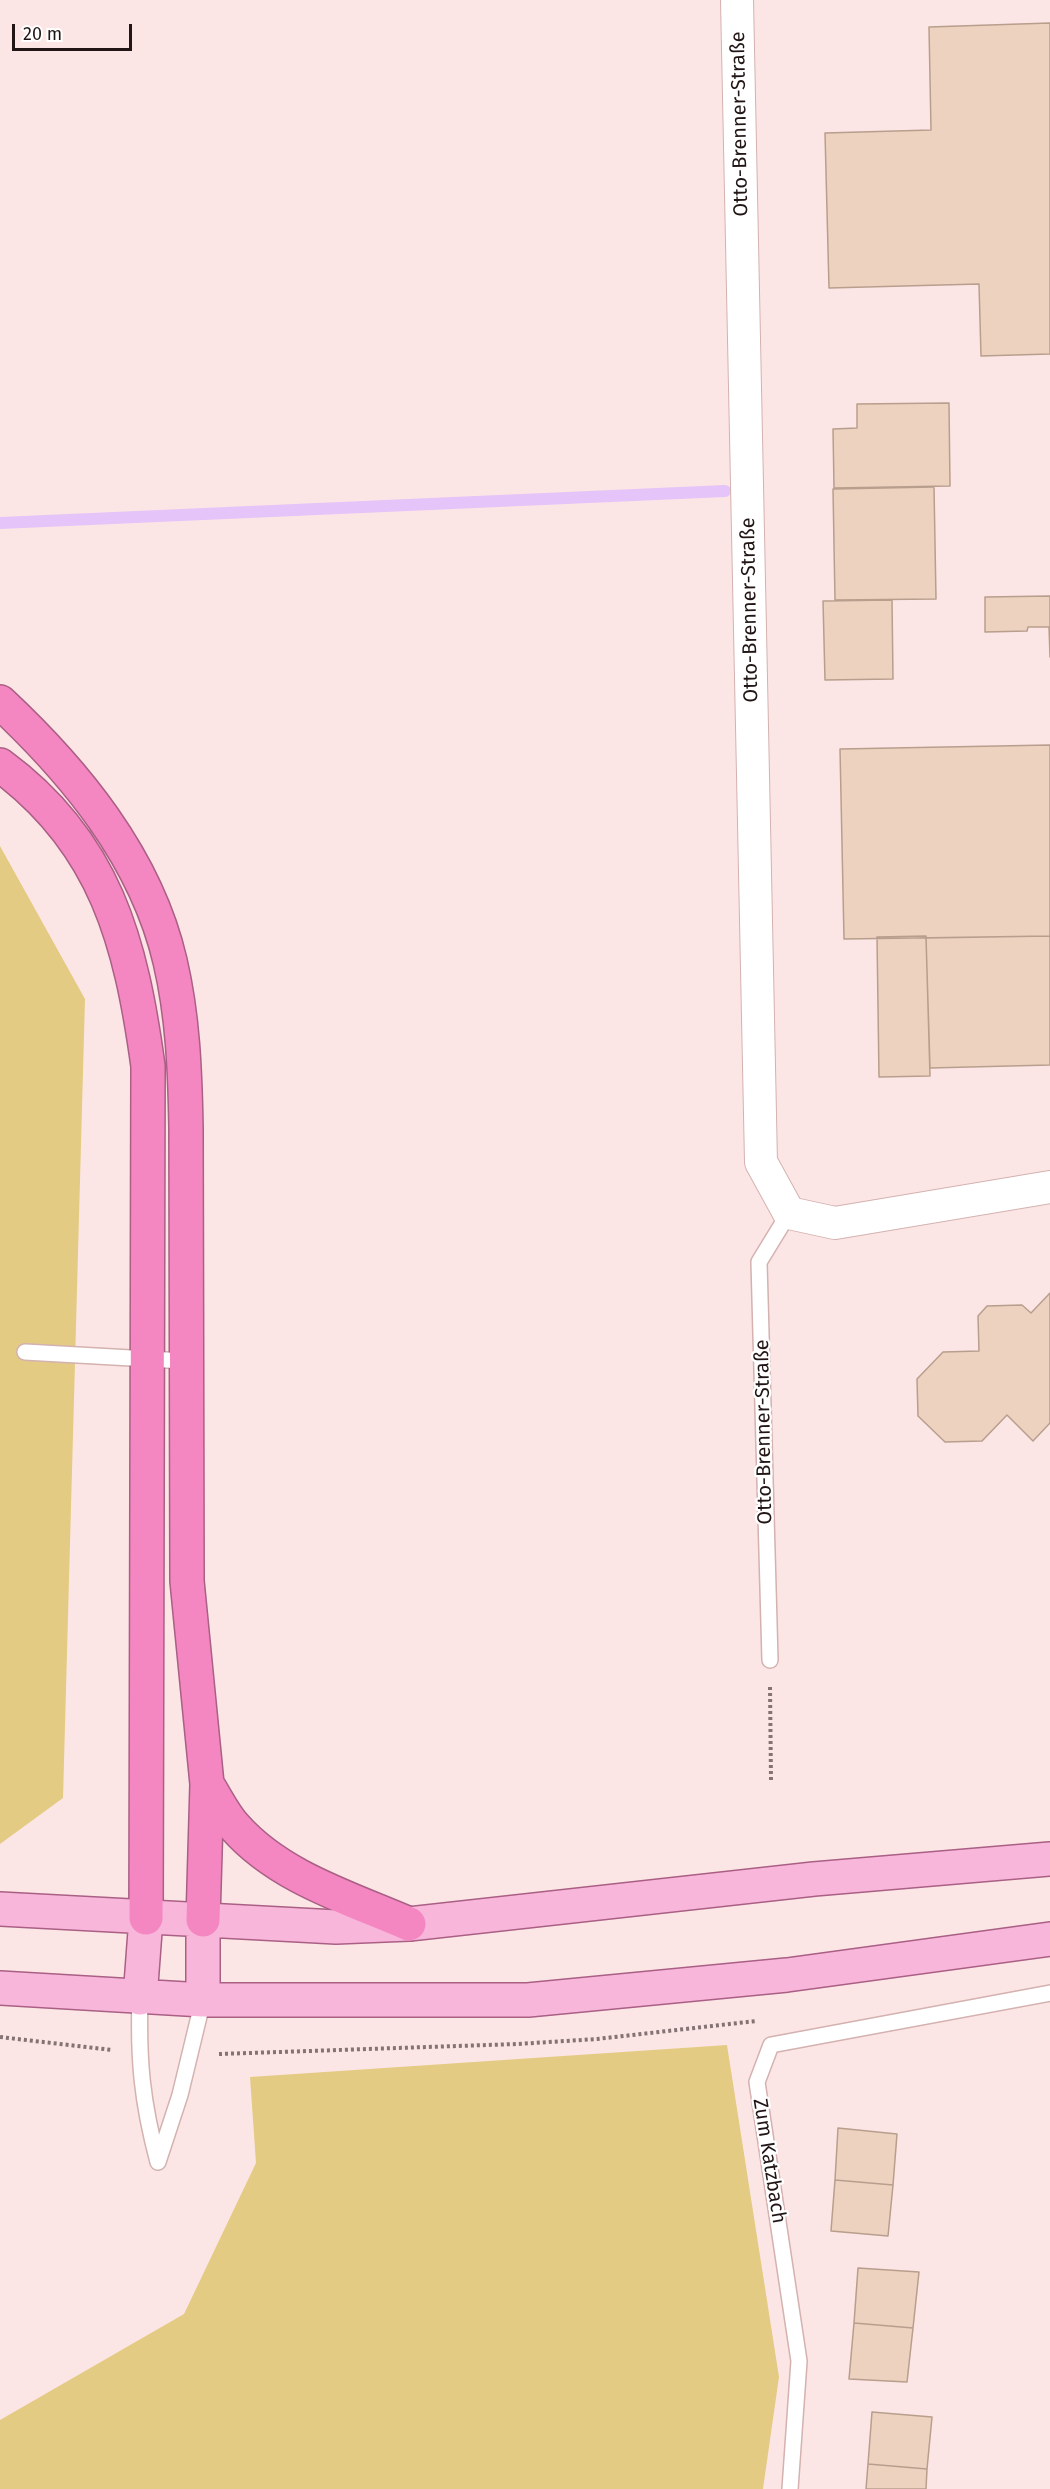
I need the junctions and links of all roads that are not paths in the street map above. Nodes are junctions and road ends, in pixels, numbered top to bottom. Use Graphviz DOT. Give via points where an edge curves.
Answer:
graph roads {
  1 [pos="737,0"];
  2 [pos="0,702"];
  3 [pos="0,765"];
  4 [pos="1050,1187"];
  5 [pos="789,1213"];
  6 [pos="25,1352"];
  7 [pos="147,1359"];
  8 [pos="184,1360"];
  9 [pos="770,1660"];
  10 [pos="207,1784"];
  11 [pos="1050,1859"];
  12 [pos="0,1909"];
  13 [pos="146,1918"];
  14 [pos="204,1920"];
  15 [pos="409,1924"];
  16 [pos="1050,1939"];
  17 [pos="0,1988"];
  18 [pos="1050,1993"];
  19 [pos="140,1998"];
  20 [pos="203,2000"];
  21 [pos="790,2489"];
  1 -- 5 [label="street, Otto-Brenner-Straße" via="761,1162"];
  2 -- 8 [label="highway" via="58,760 116,836 146,893 170,959 184,1068"];
  3 -- 7 [label="highway" via="47,806 84,851 100,880 124,944 148,1066"];
  4 -- 5 [label="street" via="835,1223"];
  5 -- 9 [label="lane, Otto-Brenner-Straße" via="759,1262"];
  6 -- 7 [label="lane"];
  7 -- 8 [label="lane"];
  7 -- 13 [label="highway"];
  8 -- 10 [label="highway" via="187,1581"];
  10 -- 14 [label="highway"];
  10 -- 15 [label="highway" via="235,1827 284,1868"];
  11 -- 15 [label="main road" via="813,1879"];
  12 -- 13 [label="main road"];
  13 -- 14 [label="main road"];
  13 -- 19 [label="main road"];
  14 -- 15 [label="main road" via="336,1928"];
  14 -- 20 [label="main road"];
  16 -- 20 [label="main road" via="787,1975 528,2000"];
  17 -- 19 [label="main road"];
  18 -- 21 [label="lane, Zum Katzbach" via="771,2045 757,2082 799,2361"];
  19 -- 20 [label="main road"];
  19 -- 20 [label="lane" via="139,2053 145,2113 158,2162 186,2075"];
}
